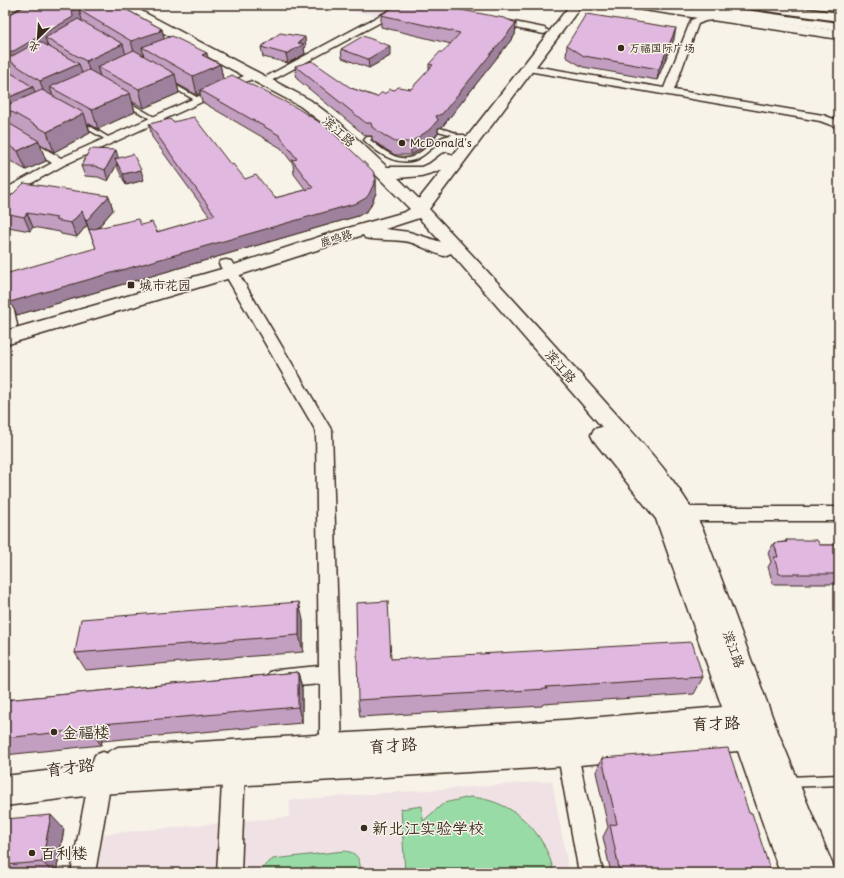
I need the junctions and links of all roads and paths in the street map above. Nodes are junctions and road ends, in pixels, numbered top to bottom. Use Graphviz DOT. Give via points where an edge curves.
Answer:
graph roads {
  1 [pos="17,5"];
  2 [pos="30,5"];
  3 [pos="109,5"];
  4 [pos="121,5"];
  5 [pos="637,5"];
  6 [pos="682,5"];
  7 [pos="753,5"];
  8 [pos="570,7"];
  9 [pos="409,9"];
  10 [pos="719,11"];
  11 [pos="5,12"];
  12 [pos="733,12"];
  13 [pos="839,17"];
  14 [pos="484,19"];
  15 [pos="5,20"];
  16 [pos="839,22"];
  17 [pos="763,23"];
  18 [pos="839,27"];
  19 [pos="544,31"];
  20 [pos="839,35"];
  21 [pos="528,68"];
  22 [pos="246,78"];
  23 [pos="163,80"];
  24 [pos="263,81"];
  25 [pos="668,92"];
  26 [pos="197,99"];
  27 [pos="120,100"];
  28 [pos="154,119"];
  29 [pos="75,120"];
  30 [pos="7,124"];
  31 [pos="839,125"];
  32 [pos="440,130"];
  33 [pos="464,136"];
  34 [pos="369,138"];
  35 [pos="110,140"];
  36 [pos="446,158"];
  37 [pos="60,163"];
  38 [pos="382,171"];
  39 [pos="5,194"];
  40 [pos="412,209"];
  41 [pos="340,236"];
  42 [pos="444,251"];
  43 [pos="228,268"];
  44 [pos="5,300"];
  45 [pos="7,330"];
  46 [pos="684,514"];
  47 [pos="839,514"];
  48 [pos="329,674"];
  49 [pos="258,681"];
  50 [pos="750,727"];
  51 [pos="566,743"];
  52 [pos="331,749"];
  53 [pos="234,763"];
  54 [pos="101,771"];
  55 [pos="5,776"];
  56 [pos="839,780"];
  57 [pos="784,782"];
  58 [pos="5,791"];
  59 [pos="83,873"];
  60 [pos="229,873"];
  61 [pos="591,873"];
  62 [pos="796,873"];
  63 [pos="820,873"];
  1 -- 11 [label="street"];
  2 -- 15 [label="street"];
  3 -- 22 [label="street, 滨江路" via="182,47"];
  4 -- 24 [label="street, 滨江路"];
  5 -- 10 [label="street"];
  6 -- 12 [label="street"];
  7 -- 13 [label="street"];
  8 -- 19 [label="street"];
  8 -- 21 [label="street"];
  9 -- 24 [label="street" via="391,13"];
  10 -- 16 [label="street"];
  10 -- 17 [label="street"];
  10 -- 25 [label="street" via="694,22"];
  12 -- 17 [label="street"];
  12 -- 18 [label="street"];
  14 -- 19 [label="street"];
  17 -- 20 [label="street"];
  19 -- 33 [label="street"];
  21 -- 25 [label="street"];
  21 -- 40 [label="street"];
  22 -- 26 [label="street"];
  22 -- 40 [label="street, 滨江路" via="313,116"];
  23 -- 26 [label="lane"];
  24 -- 38 [label="street, 滨江路" via="305,103"];
  25 -- 31 [label="street" via="823,118"];
  26 -- 28 [label="street"];
  27 -- 28 [label="lane"];
  28 -- 35 [label="street"];
  29 -- 35 [label="lane"];
  30 -- 37 [label="street"];
  32 -- 33 [label="lane"];
  33 -- 34 [label="lane" via="445,137 424,153 405,161 383,154 367,140"];
  33 -- 36 [label="street"];
  35 -- 37 [label="street"];
  36 -- 38 [label="street" via="426,171"];
  36 -- 40 [label="street"];
  37 -- 39 [label="street"];
  38 -- 40 [label="street, 滨江路"];
  40 -- 41 [label="street, 鹿鸣路"];
  40 -- 42 [label="street, 滨江路"];
  40 -- 43 [label="street, 鹿鸣路"];
  40 -- 46 [label="street, 滨江路" via="486,280 650,468"];
  41 -- 42 [label="street" via="399,235 424,240"];
  41 -- 43 [label="street, 鹿鸣路"];
  42 -- 50 [label="street, 滨江路" via="635,474 666,514"];
  43 -- 45 [label="street, 鹿鸣路"];
  43 -- 48 [label="street" via="324,431"];
  44 -- 45 [label="street"];
  46 -- 47 [label="street"];
  46 -- 50 [label="street, 滨江路" via="692,532"];
  48 -- 49 [label="street"];
  48 -- 52 [label="street"];
  50 -- 51 [label="street, 育才路"];
  50 -- 57 [label="street, 滨江路"];
  50 -- 62 [label="street, 滨江路"];
  51 -- 52 [label="street, 育才路"];
  51 -- 53 [label="street, 育才路"];
  51 -- 61 [label="street"];
  52 -- 53 [label="street, 育才路"];
  53 -- 54 [label="street, 育才路"];
  53 -- 60 [label="street"];
  54 -- 55 [label="street, 育才路"];
  54 -- 58 [label="street, 育才路"];
  54 -- 59 [label="street"];
  56 -- 57 [label="lane"];
  57 -- 63 [label="street, 滨江路"];
}
